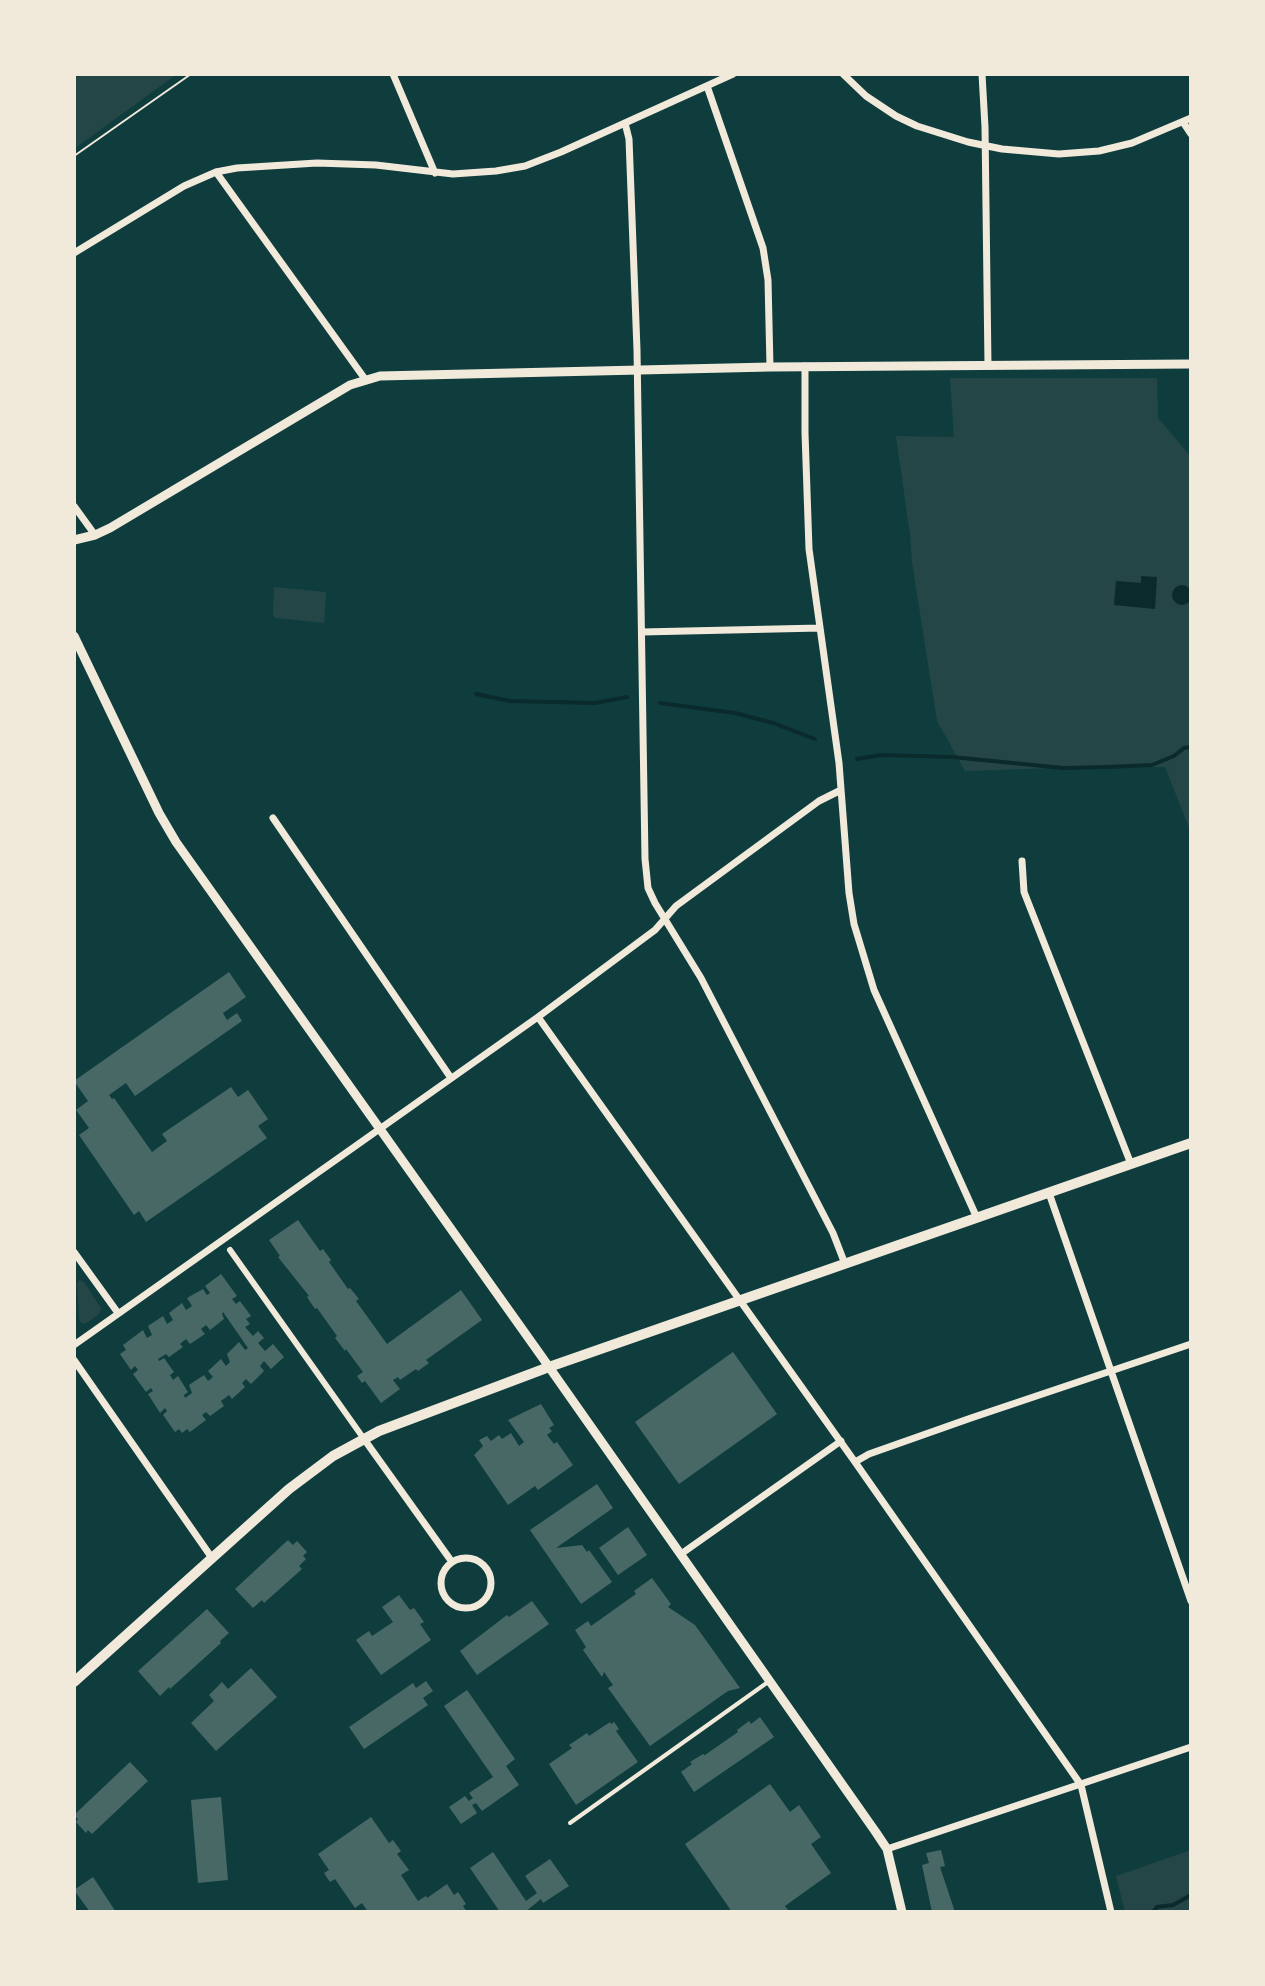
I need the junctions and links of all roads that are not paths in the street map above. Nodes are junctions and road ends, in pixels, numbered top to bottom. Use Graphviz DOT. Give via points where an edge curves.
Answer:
graph roads {
  1 [pos="393,74"];
  2 [pos="733,74"];
  3 [pos="843,74"];
  4 [pos="982,74"];
  5 [pos="707,86"];
  6 [pos="1187,120"];
  7 [pos="625,123"];
  8 [pos="1191,134"];
  9 [pos="984,146"];
  10 [pos="216,172"];
  11 [pos="435,173"];
  12 [pos="74,253"];
  13 [pos="1191,364"];
  14 [pos="805,366"];
  15 [pos="988,366"];
  16 [pos="770,367"];
  17 [pos="637,370"];
  18 [pos="365,379"];
  19 [pos="74,506"];
  20 [pos="95,535"];
  21 [pos="74,540"];
  22 [pos="74,627"];
  23 [pos="820,628"];
  24 [pos="642,632"];
  25 [pos="74,636"];
  26 [pos="81,648"];
  27 [pos="841,790"];
  28 [pos="273,818"];
  29 [pos="1022,861"];
  30 [pos="665,920"];
  31 [pos="538,1017"];
  32 [pos="451,1078"];
  33 [pos="380,1128"];
  34 [pos="1191,1143"];
  35 [pos="1131,1164"];
  36 [pos="1049,1193"];
  37 [pos="977,1218"];
  38 [pos="230,1250"];
  39 [pos="74,1253"];
  40 [pos="74,1263"];
  41 [pos="845,1264"];
  42 [pos="740,1301"];
  43 [pos="118,1313"];
  44 [pos="1191,1344"];
  45 [pos="74,1345"];
  46 [pos="74,1360"];
  47 [pos="549,1367"];
  48 [pos="1111,1372"];
  49 [pos="364,1439"];
  50 [pos="841,1441"];
  51 [pos="855,1462"];
  52 [pos="681,1554"];
  53 [pos="212,1558"];
  54 [pos="452,1562"];
  55 [pos="1191,1601"];
  56 [pos="770,1681"];
  57 [pos="74,1682"];
  58 [pos="1191,1747"];
  59 [pos="1081,1785"];
  60 [pos="570,1823"];
  61 [pos="887,1849"];
  62 [pos="902,1912"];
  63 [pos="1111,1912"];
  1 -- 11 [label="street"];
  2 -- 5 [label="street"];
  3 -- 9 [label="street" via="896,116"];
  4 -- 9 [label="street"];
  5 -- 7 [label="street"];
  5 -- 16 [label="street" via="763,248"];
  6 -- 8 [label="street"];
  6 -- 9 [label="street" via="1132,143 1079,153"];
  7 -- 11 [label="street" via="525,166"];
  7 -- 17 [label="street"];
  9 -- 15 [label="street"];
  10 -- 11 [label="street" via="336,163"];
  10 -- 12 [label="street"];
  10 -- 18 [label="street"];
  13 -- 15 [label="street"];
  14 -- 15 [label="street"];
  14 -- 16 [label="street"];
  14 -- 23 [label="street" via="809,549"];
  16 -- 17 [label="street"];
  17 -- 18 [label="street"];
  17 -- 24 [label="street"];
  18 -- 20 [label="street"];
  19 -- 20 [label="street"];
  20 -- 21 [label="street"];
  22 -- 26 [label="street"];
  23 -- 24 [label="street"];
  23 -- 27 [label="street"];
  24 -- 30 [label="street" via="646,874"];
  25 -- 26 [label="street"];
  26 -- 33 [label="street" via="176,842"];
  27 -- 30 [label="street" via="676,906"];
  27 -- 37 [label="street" via="849,893 865,964"];
  28 -- 32 [label="street"];
  29 -- 35 [label="street" via="1024,892"];
  30 -- 31 [label="street"];
  30 -- 41 [label="street" via="701,978"];
  31 -- 32 [label="street"];
  31 -- 42 [label="street"];
  32 -- 33 [label="street"];
  33 -- 43 [label="street"];
  33 -- 47 [label="street"];
  34 -- 35 [label="main road"];
  35 -- 36 [label="main road"];
  36 -- 37 [label="main road"];
  36 -- 48 [label="street"];
  37 -- 41 [label="main road"];
  38 -- 49 [label="street"];
  39 -- 40 [label="street"];
  39 -- 43 [label="street"];
  41 -- 42 [label="main road"];
  42 -- 47 [label="main road"];
  42 -- 50 [label="street"];
  43 -- 45 [label="street"];
  44 -- 48 [label="street"];
  46 -- 53 [label="street"];
  47 -- 49 [label="main road"];
  47 -- 52 [label="street"];
  48 -- 51 [label="street"];
  48 -- 55 [label="street"];
  49 -- 53 [label="main road" via="307,1475"];
  49 -- 54 [label="street"];
  50 -- 51 [label="street"];
  50 -- 52 [label="street"];
  51 -- 59 [label="street"];
  52 -- 56 [label="street"];
  53 -- 57 [label="main road"];
  54 -- 54 [label="street" via="441,1581 445,1595 462,1607 483,1601 491,1581 486,1567 473,1559"];
  56 -- 60 [label="lane"];
  56 -- 61 [label="street"];
  58 -- 59 [label="street"];
  59 -- 61 [label="street"];
  59 -- 63 [label="street"];
  61 -- 62 [label="street"];
}
